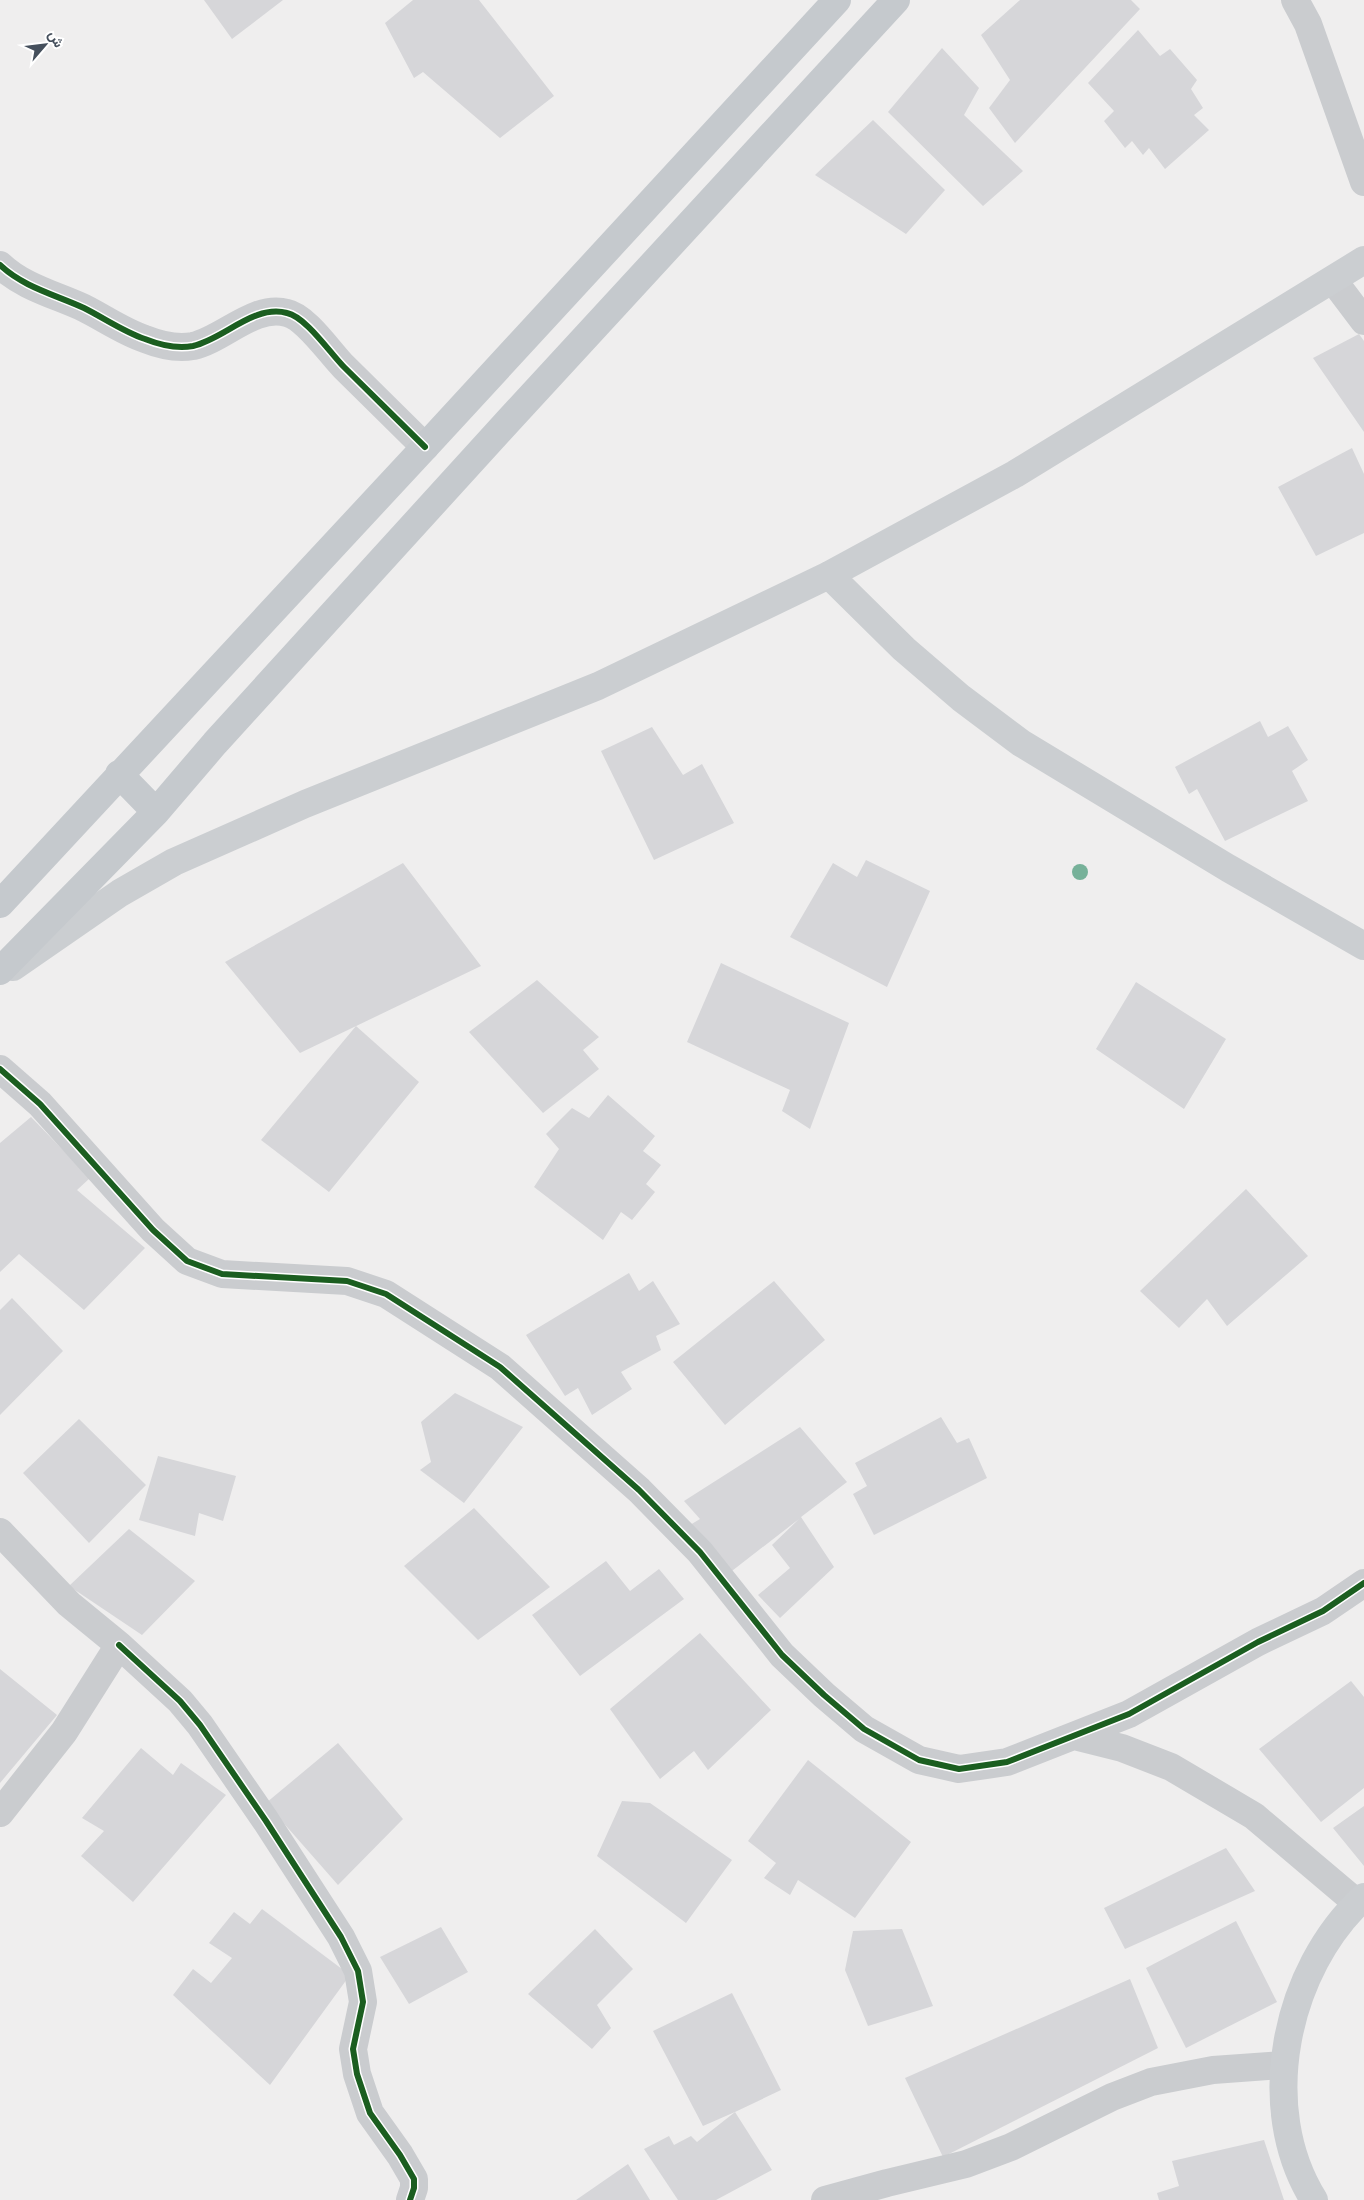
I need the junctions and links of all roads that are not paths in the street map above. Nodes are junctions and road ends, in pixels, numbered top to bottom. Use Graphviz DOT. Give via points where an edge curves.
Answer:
graph roads {
  1 [pos="837,0"];
  2 [pos="896,0"];
  3 [pos="1295,0"];
  4 [pos="1364,182"];
  5 [pos="1364,260"];
  6 [pos="0,265"];
  7 [pos="1333,280"];
  8 [pos="1364,321"];
  9 [pos="425,447"];
  10 [pos="829,576"];
  11 [pos="118,774"];
  12 [pos="156,812"];
  13 [pos="0,904"];
  14 [pos="1364,946"];
  15 [pos="0,970"];
  16 [pos="0,976"];
  17 [pos="0,1069"];
  18 [pos="0,1532"];
  19 [pos="1364,1583"];
  20 [pos="119,1645"];
  21 [pos="1074,1736"];
  22 [pos="0,1813"];
  23 [pos="1361,1900"];
  24 [pos="1283,2065"];
  25 [pos="410,2200"];
  26 [pos="825,2200"];
  27 [pos="1314,2200"];
  1 -- 9 [label="main road"];
  2 -- 12 [label="main road" via="503,427"];
  3 -- 4 [label="street" via="1308,24"];
  5 -- 7 [label="main road"];
  6 -- 9 [label="street" via="24,282 143,339 177,348 194,346 258,316 274,311 289,313 309,327 342,365"];
  7 -- 8 [label="street"];
  7 -- 10 [label="main road" via="1015,474"];
  9 -- 11 [label="main road"];
  10 -- 14 [label="main road" via="904,649 1021,743"];
  10 -- 16 [label="main road" via="598,686 305,804 174,862 120,893"];
  11 -- 12 [label="main road"];
  11 -- 13 [label="main road"];
  12 -- 15 [label="main road"];
  17 -- 21 [label="street" via="40,1104 154,1230 187,1261 222,1274 347,1281 386,1294 500,1367 639,1490 700,1552 782,1655 864,1729 919,1760 959,1769 1007,1762"];
  18 -- 20 [label="street" via="69,1604"];
  19 -- 21 [label="street" via="1323,1610 1258,1642 1130,1714"];
  20 -- 22 [label="street" via="64,1732"];
  20 -- 25 [label="street" via="180,1701 200,1725 341,1938 358,1971 363,2002 353,2049 357,2074 370,2114 414,2179"];
  21 -- 23 [label="street" via="1122,1748 1171,1767 1254,1816"];
  23 -- 24 [label="main road" via="1321,1947 1297,2004"];
  24 -- 26 [label="street" via="1212,2070 1151,2082 1112,2097 1011,2147 966,2164"];
  24 -- 27 [label="main road" via="1283,2108 1291,2149 1301,2179"];
}
